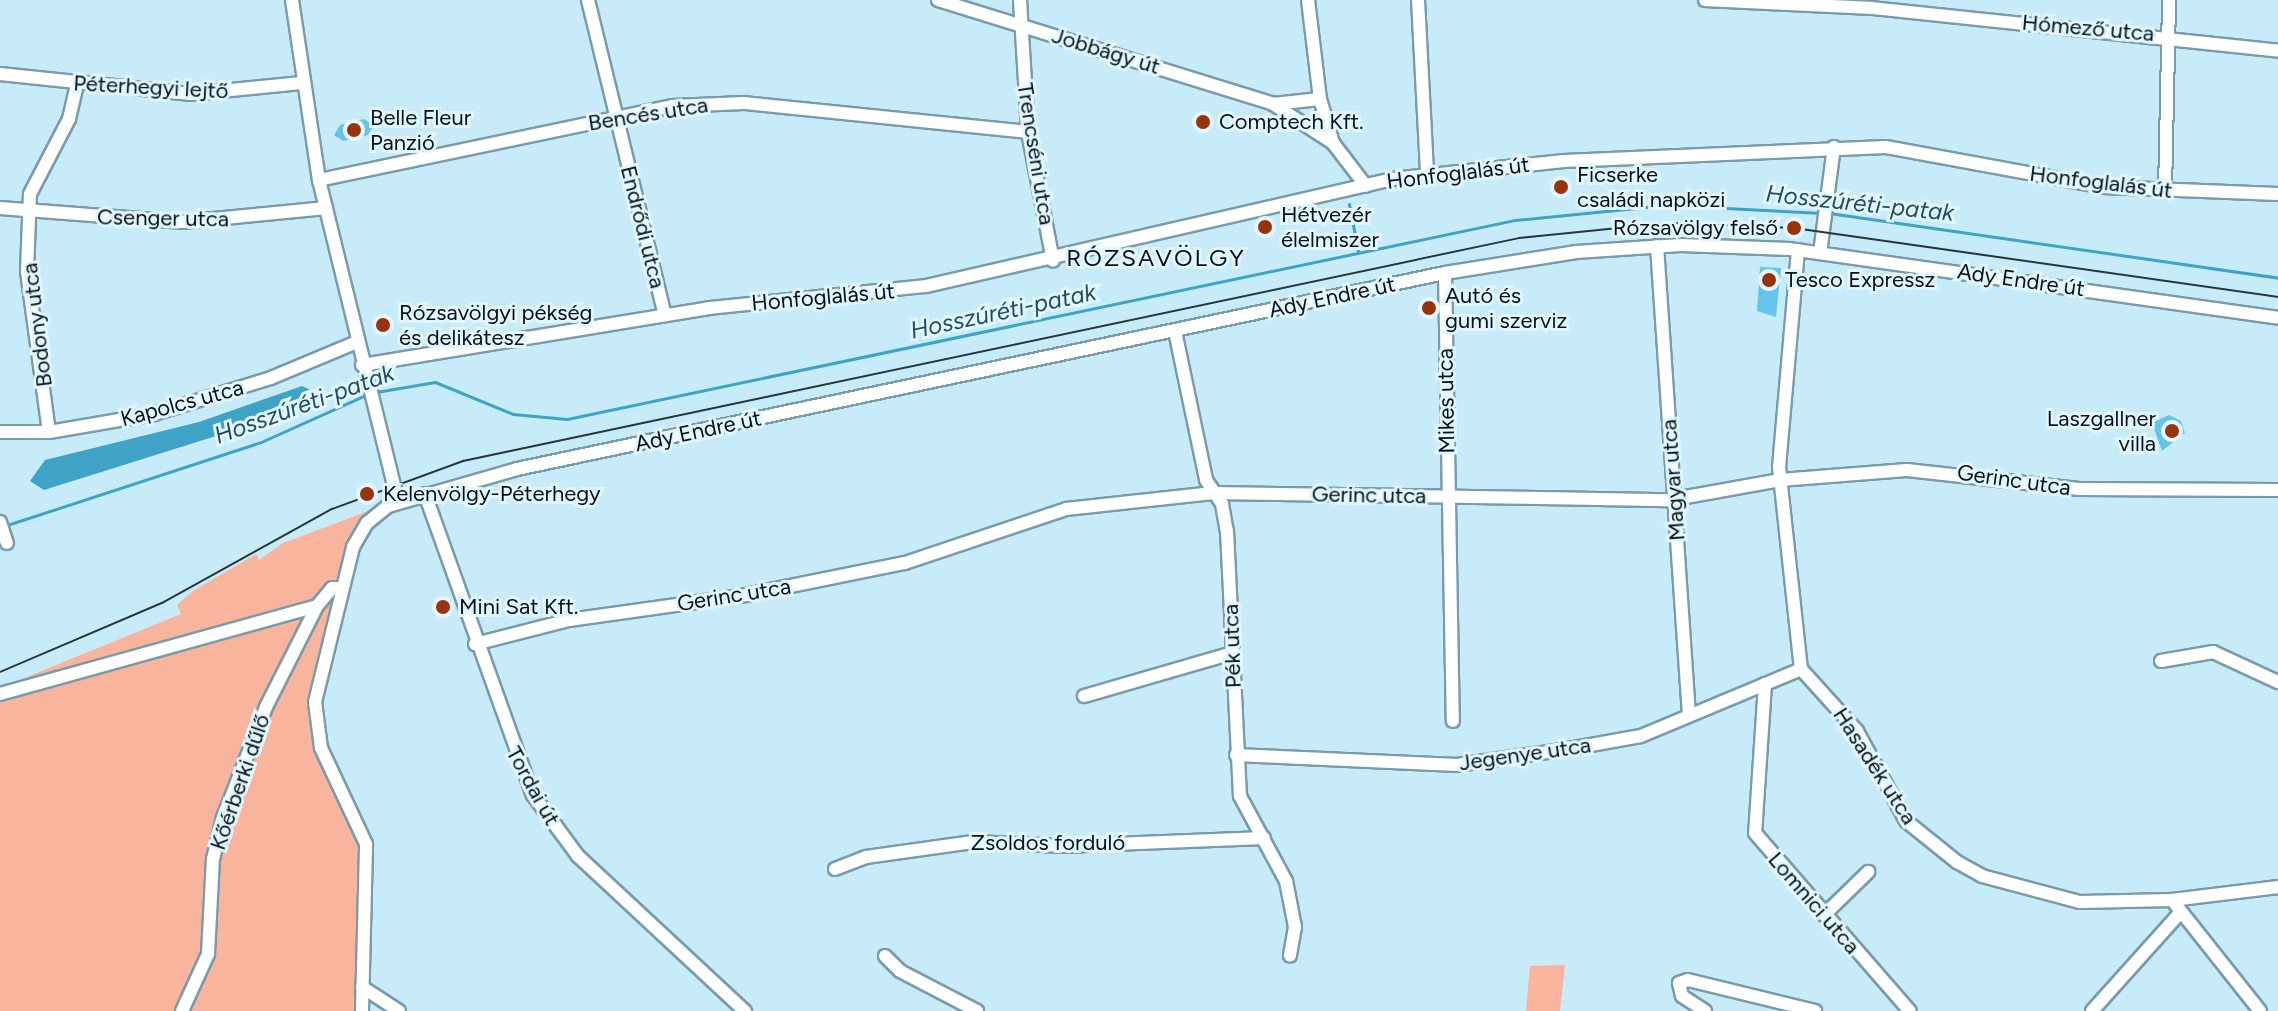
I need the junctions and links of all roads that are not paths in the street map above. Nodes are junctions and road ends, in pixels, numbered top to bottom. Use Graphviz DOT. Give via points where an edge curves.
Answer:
graph roads {
  1 [pos="292,0"];
  2 [pos="588,0"];
  3 [pos="938,0"];
  4 [pos="1020,0"];
  5 [pos="1308,0"];
  6 [pos="1418,0"];
  7 [pos="1705,0"];
  8 [pos="2169,0"];
  9 [pos="1019,24"];
  10 [pos="2168,35"];
  11 [pos="2278,51"];
  12 [pos="0,74"];
  13 [pos="301,83"];
  14 [pos="77,84"];
  15 [pos="1320,99"];
  16 [pos="1273,104"];
  17 [pos="616,116"];
  18 [pos="1028,132"];
  19 [pos="1333,143"];
  20 [pos="1834,147"];
  21 [pos="1427,173"];
  22 [pos="319,180"];
  23 [pos="1366,186"];
  24 [pos="2165,192"];
  25 [pos="2278,194"];
  26 [pos="0,208"];
  27 [pos="326,208"];
  28 [pos="29,214"];
  29 [pos="1657,246"];
  30 [pos="1798,250"];
  31 [pos="1820,253"];
  32 [pos="1053,261"];
  33 [pos="1445,273"];
  34 [pos="665,315"];
  35 [pos="2278,318"];
  36 [pos="1175,331"];
  37 [pos="357,342"];
  38 [pos="362,365"];
  39 [pos="0,432"];
  40 [pos="49,432"];
  41 [pos="1780,480"];
  42 [pos="2278,490"];
  43 [pos="1213,493"];
  44 [pos="425,494"];
  45 [pos="1447,496"];
  46 [pos="1674,500"];
  47 [pos="398,502"];
  48 [pos="342,588"];
  49 [pos="317,606"];
  50 [pos="475,644"];
  51 [pos="1233,653"];
  52 [pos="2161,661"];
  53 [pos="1801,669"];
  54 [pos="2278,682"];
  55 [pos="1765,684"];
  56 [pos="0,694"];
  57 [pos="1084,696"];
  58 [pos="1689,715"];
  59 [pos="1453,721"];
  60 [pos="1236,755"];
  61 [pos="1264,838"];
  62 [pos="835,869"];
  63 [pos="1868,872"];
  64 [pos="2278,887"];
  65 [pos="2172,900"];
  66 [pos="2179,914"];
  67 [pos="1824,915"];
  68 [pos="885,956"];
  69 [pos="1290,956"];
  70 [pos="362,987"];
  71 [pos="182,1011"];
  72 [pos="362,1011"];
  73 [pos="399,1011"];
  74 [pos="745,1011"];
  75 [pos="977,1011"];
  76 [pos="1705,1011"];
  77 [pos="1815,1011"];
  78 [pos="1910,1011"];
  79 [pos="2092,1011"];
  80 [pos="2260,1011"];
  1 -- 13 [label="street"];
  2 -- 17 [label="street, Endrődi utca"];
  3 -- 9 [label="street, Jobbágy út"];
  4 -- 9 [label="street, Trencséni utca"];
  5 -- 15 [label="street"];
  6 -- 21 [label="street"];
  7 -- 10 [label="street, Hómező utca"];
  8 -- 10 [label="street"];
  9 -- 16 [label="street, Jobbágy út"];
  9 -- 18 [label="street, Trencséni utca"];
  10 -- 11 [label="street, Hómező utca"];
  10 -- 24 [label="street"];
  12 -- 14 [label="street, Péterhegyi lejtő"];
  13 -- 14 [label="street, Péterhegyi lejtő" via="191,94"];
  13 -- 22 [label="street"];
  14 -- 28 [label="street, Bodony utca" via="69,119 34,178"];
  15 -- 16 [label="street, Jobbágy út"];
  15 -- 19 [label="street"];
  16 -- 19 [label="street, Jobbágy út"];
  17 -- 18 [label="street, Bencés utca" via="744,103"];
  17 -- 22 [label="street, Bencés utca"];
  17 -- 34 [label="street, Endrődi utca"];
  18 -- 32 [label="street, Trencséni utca"];
  19 -- 23 [label="street, Jobbágy út"];
  20 -- 21 [label="street, Honfoglalás út"];
  20 -- 24 [label="street, Honfoglalás út" via="1925,151 2052,179"];
  20 -- 31 [label="street"];
  21 -- 23 [label="street, Honfoglalás út"];
  22 -- 27 [label="street"];
  23 -- 32 [label="street, Honfoglalás út"];
  24 -- 25 [label="street, Honfoglalás út"];
  26 -- 28 [label="street, Csenger utca"];
  27 -- 28 [label="street, Csenger utca" via="183,222"];
  27 -- 37 [label="street"];
  28 -- 40 [label="street, Bodony utca" via="27,271"];
  29 -- 30 [label="street, Ady Endre út"];
  29 -- 33 [label="street, Ady Endre út"];
  29 -- 46 [label="street, Magyar utca"];
  30 -- 31 [label="street, Ady Endre út"];
  30 -- 41 [label="street"];
  31 -- 35 [label="street, Ady Endre út"];
  32 -- 34 [label="street, Honfoglalás út" via="874,294"];
  33 -- 36 [label="street, Ady Endre út"];
  33 -- 45 [label="street, Mikes utca"];
  34 -- 38 [label="street, Honfoglalás út"];
  36 -- 43 [label="street, Pék utca"];
  36 -- 44 [label="street, Ady Endre út" via="517,469"];
  37 -- 38 [label="street"];
  37 -- 40 [label="street, Kapolcs utca" via="199,402"];
  38 -- 47 [label="street"];
  39 -- 40 [label="street, Kapolcs utca"];
  41 -- 42 [label="street, Gerinc utca" via="1920,470 2079,489"];
  41 -- 46 [label="street, Gerinc utca"];
  41 -- 53 [label="street"];
  43 -- 45 [label="street, Gerinc utca"];
  43 -- 50 [label="street, Gerinc utca" via="1066,509 905,563 569,620"];
  43 -- 51 [label="street, Pék utca" via="1227,531"];
  44 -- 47 [label="street, Ady Endre út"];
  44 -- 50 [label="street, Tordai út"];
  45 -- 46 [label="street, Gerinc utca"];
  45 -- 59 [label="street, Mikes utca"];
  46 -- 58 [label="street, Magyar utca"];
  47 -- 48 [label="street" via="380,510 359,534"];
  48 -- 49 [label="street, Kőérberki dűlő" via="332,588"];
  48 -- 70 [label="street" via="322,653 315,720 325,759 366,844"];
  49 -- 56 [label="street, Kőérberki dűlő"];
  49 -- 71 [label="street, Kőérberki dűlő" via="266,707 223,818 213,859 208,954"];
  50 -- 74 [label="street, Tordai út" via="523,776 560,835"];
  51 -- 57 [label="street"];
  51 -- 60 [label="street, Pék utca"];
  52 -- 54 [label="street" via="2213,652"];
  53 -- 55 [label="street, Jegenye utca"];
  53 -- 65 [label="street, Hasadék utca" via="1857,731 1906,821 1957,862 1982,876 2080,902"];
  55 -- 58 [label="street, Jegenye utca"];
  55 -- 67 [label="street, Lomnici utca" via="1755,833"];
  58 -- 60 [label="street, Jegenye utca" via="1641,736 1457,765"];
  60 -- 61 [label="street, Pék utca" via="1240,796"];
  61 -- 62 [label="street, Zsoldos forduló" via="1064,846 973,842 866,857"];
  61 -- 69 [label="street, Pék utca" via="1291,904"];
  63 -- 67 [label="street"];
  64 -- 65 [label="street, Hasadék utca"];
  65 -- 66 [label="street"];
  66 -- 79 [label="street"];
  66 -- 80 [label="street"];
  67 -- 78 [label="street, Lomnici utca"];
  68 -- 75 [label="street" via="900,971"];
  70 -- 72 [label="street"];
  70 -- 73 [label="street"];
  76 -- 77 [label="street" via="1682,996 1679,983 1688,980"];
}
